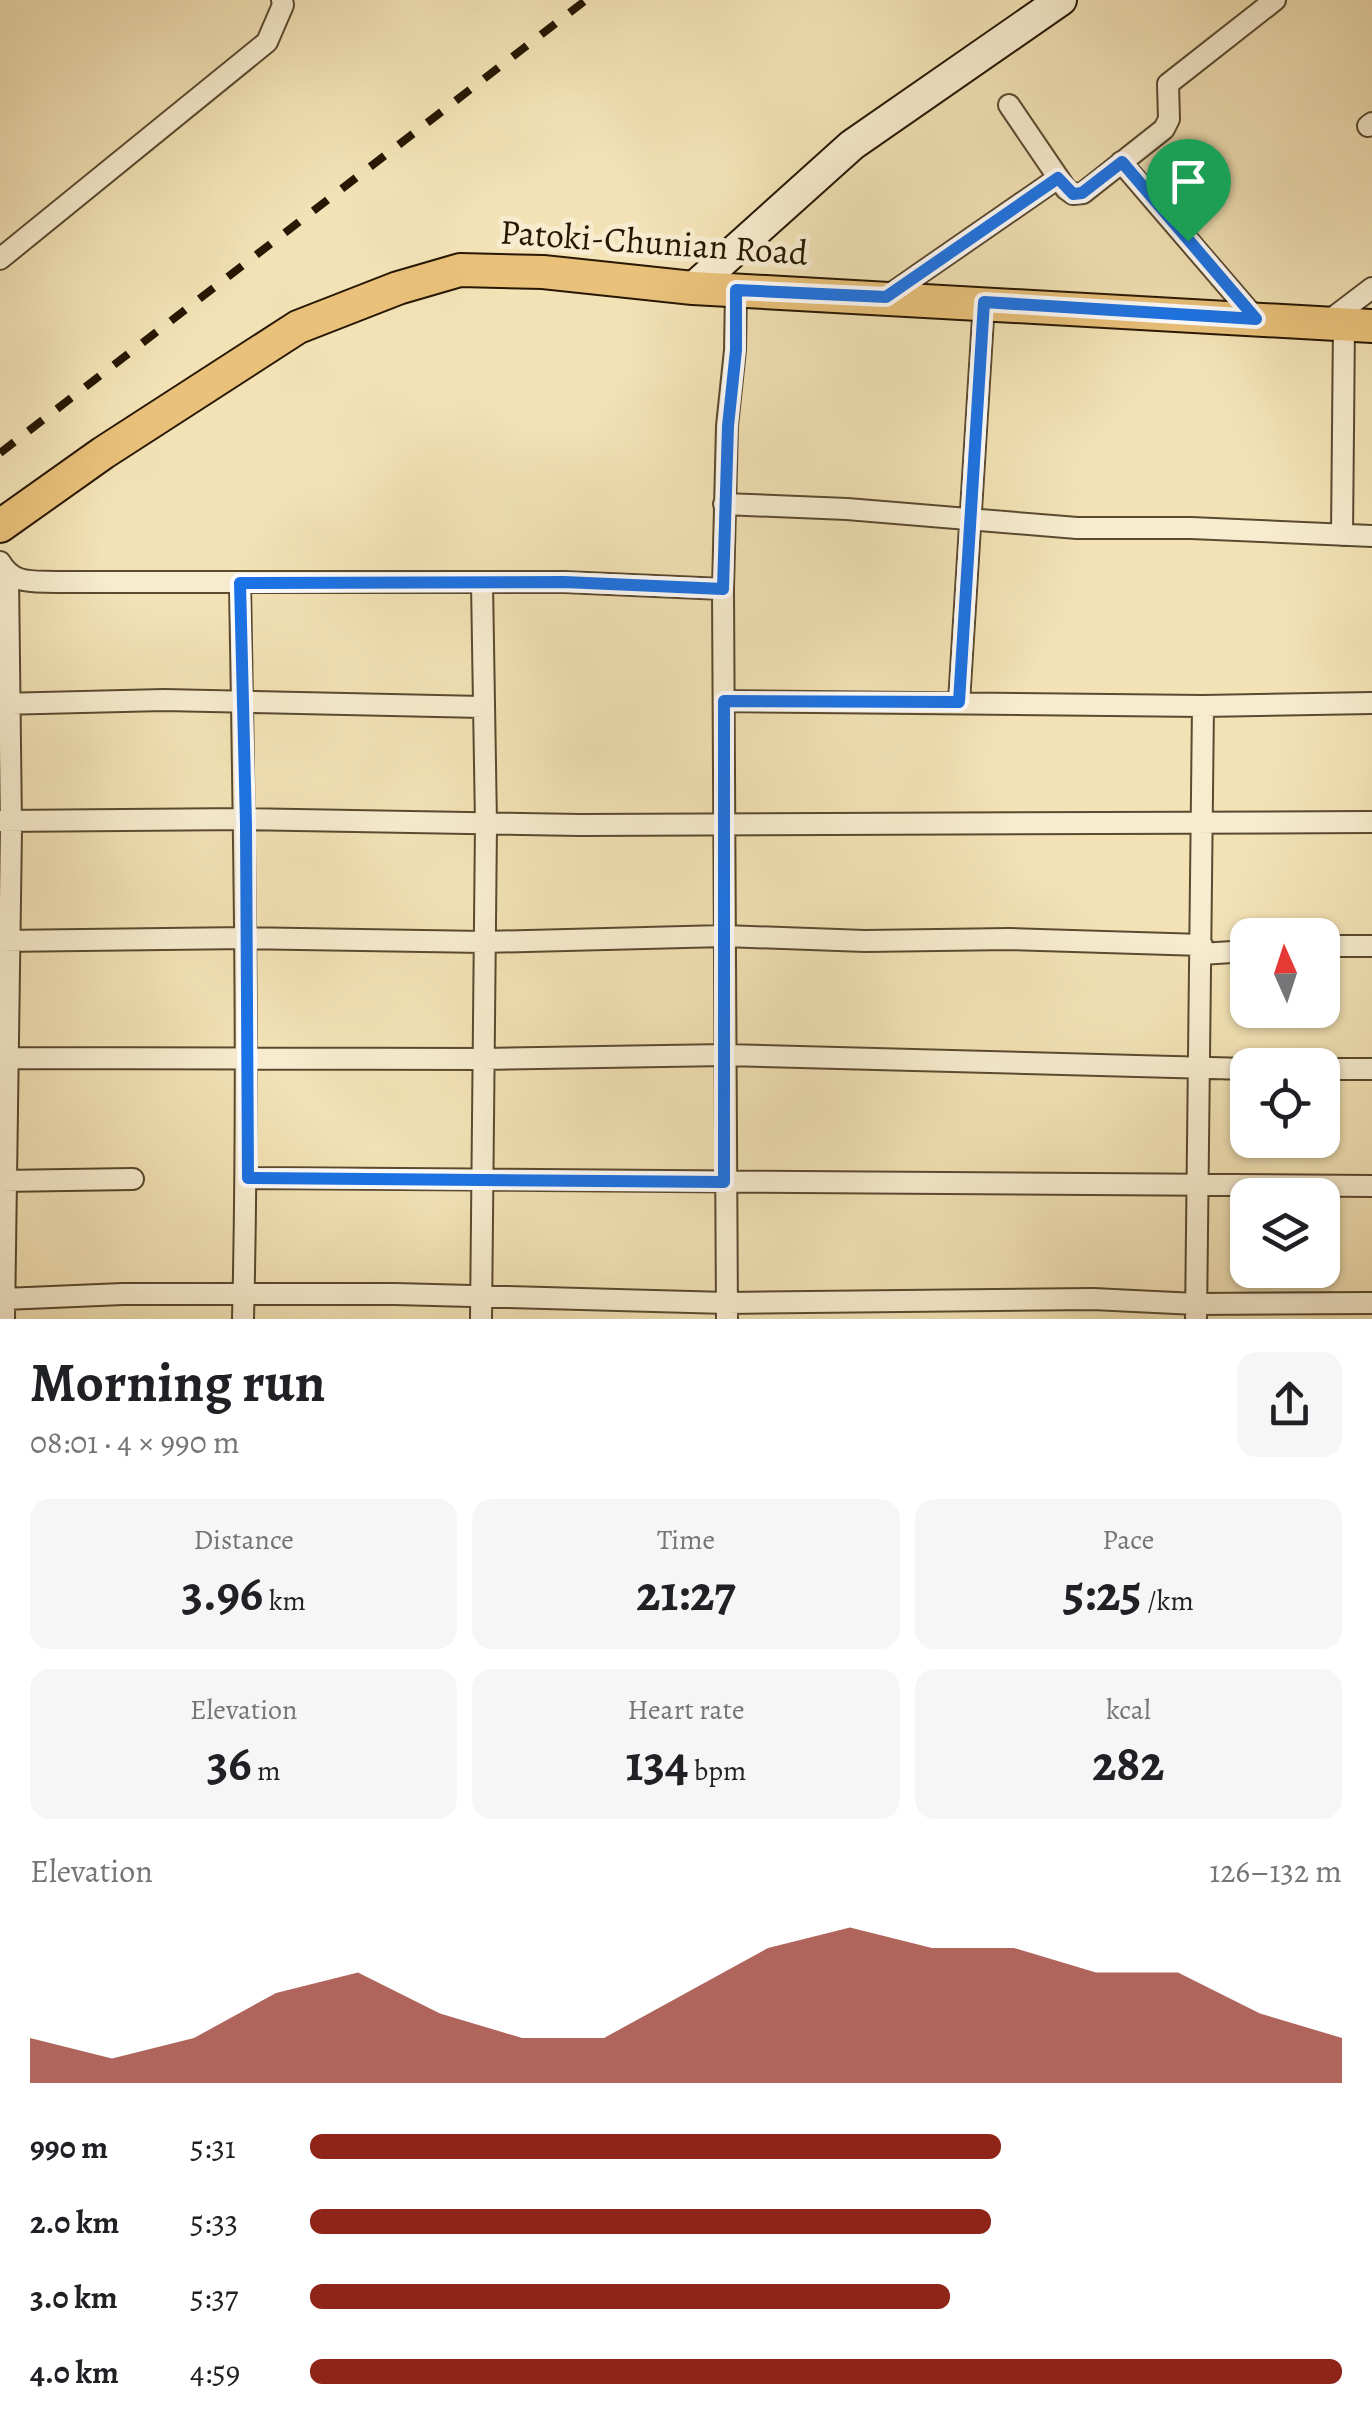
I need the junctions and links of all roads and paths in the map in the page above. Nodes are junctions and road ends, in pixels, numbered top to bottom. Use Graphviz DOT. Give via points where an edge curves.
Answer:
graph roads {
  1 [pos="282,0"];
  2 [pos="1061,0"];
  3 [pos="1275,0"];
  4 [pos="1009,105"];
  5 [pos="1122,162"];
  6 [pos="1058,178"];
  7 [pos="0,259"];
  8 [pos="692,288"];
  9 [pos="1372,288"];
  10 [pos="736,290"];
  11 [pos="886,297"];
  12 [pos="984,302"];
  13 [pos="1256,319"];
  14 [pos="1347,325"];
  15 [pos="724,504"];
  16 [pos="972,519"];
  17 [pos="0,526"];
  18 [pos="1342,535"];
  19 [pos="1372,536"];
  20 [pos="4,569"];
  21 [pos="240,583"];
  22 [pos="482,583"];
  23 [pos="723,589"];
  24 [pos="724,701"];
  25 [pos="242,702"];
  26 [pos="959,702"];
  27 [pos="1372,703"];
  28 [pos="5,704"];
  29 [pos="1204,706"];
  30 [pos="482,707"];
  31 [pos="246,819"];
  32 [pos="5,821"];
  33 [pos="1372,822"];
  34 [pos="725,823"];
  35 [pos="1203,823"];
  36 [pos="486,824"];
  37 [pos="724,936"];
  38 [pos="246,938"];
  39 [pos="4,941"];
  40 [pos="484,942"];
  41 [pos="1340,946"];
  42 [pos="1372,946"];
  43 [pos="1202,949"];
  44 [pos="1230,950"];
  45 [pos="726,1055"];
  46 [pos="3,1058"];
  47 [pos="246,1059"];
  48 [pos="484,1059"];
  49 [pos="1200,1069"];
  50 [pos="1230,1069"];
  51 [pos="1340,1069"];
  52 [pos="1372,1069"];
  53 [pos="248,1178"];
  54 [pos="133,1179"];
  55 [pos="484,1180"];
  56 [pos="3,1181"];
  57 [pos="724,1182"];
  58 [pos="1199,1185"];
  59 [pos="1372,1186"];
  60 [pos="244,1296"];
  61 [pos="481,1296"];
  62 [pos="1372,1303"];
  63 [pos="4,1309"];
  64 [pos="726,1311"];
  65 [pos="1196,1311"];
  66 [pos="243,1319"];
  67 [pos="481,1319"];
  1 -- 7 [label="street" via="267,42"];
  2 -- 8 [label="main road" via="852,145"];
  3 -- 5 [label="street" via="1168,84 1164,129"];
  4 -- 6 [label="street"];
  5 -- 6 [label="street" via="1082,193 1073,194"];
  5 -- 13 [label="street"];
  6 -- 11 [label="street"];
  8 -- 10 [label="main road, Patoki-Chunian Road"];
  8 -- 17 [label="main road, Patoki-Chunian Road" via="460,270 398,288 298,326"];
  9 -- 14 [label="street"];
  10 -- 11 [label="main road, Patoki-Chunian Road"];
  10 -- 15 [label="street"];
  11 -- 12 [label="main road, Patoki-Chunian Road"];
  12 -- 13 [label="main road, Patoki-Chunian Road"];
  12 -- 16 [label="street"];
  13 -- 14 [label="main road, Patoki-Chunian Road"];
  14 -- 18 [label="street"];
  15 -- 16 [label="street"];
  15 -- 23 [label="street"];
  16 -- 18 [label="street"];
  16 -- 26 [label="street"];
  18 -- 19 [label="street"];
  20 -- 21 [label="street" via="18,580"];
  20 -- 28 [label="street"];
  21 -- 22 [label="street"];
  21 -- 25 [label="street"];
  22 -- 23 [label="street"];
  22 -- 30 [label="street"];
  23 -- 24 [label="street"];
  24 -- 26 [label="street"];
  24 -- 34 [label="street"];
  25 -- 28 [label="street"];
  25 -- 30 [label="street"];
  25 -- 31 [label="street"];
  26 -- 29 [label="street"];
  27 -- 29 [label="street"];
  28 -- 32 [label="street"];
  29 -- 35 [label="street"];
  30 -- 36 [label="street"];
  31 -- 32 [label="street"];
  31 -- 36 [label="street"];
  31 -- 38 [label="street"];
  32 -- 39 [label="street"];
  33 -- 35 [label="street"];
  34 -- 35 [label="street"];
  34 -- 36 [label="street"];
  34 -- 37 [label="street"];
  35 -- 43 [label="street"];
  36 -- 40 [label="street"];
  37 -- 40 [label="street"];
  37 -- 43 [label="street"];
  37 -- 45 [label="street"];
  38 -- 39 [label="street"];
  38 -- 40 [label="street"];
  38 -- 47 [label="street"];
  39 -- 46 [label="street"];
  40 -- 48 [label="street"];
  41 -- 42 [label="street"];
  43 -- 44 [label="street"];
  43 -- 49 [label="street"];
  45 -- 48 [label="street"];
  45 -- 49 [label="street"];
  45 -- 57 [label="street"];
  46 -- 47 [label="street"];
  46 -- 56 [label="street"];
  47 -- 48 [label="street"];
  47 -- 53 [label="street"];
  48 -- 55 [label="street"];
  49 -- 50 [label="street"];
  49 -- 58 [label="street"];
  51 -- 52 [label="street"];
  53 -- 55 [label="street"];
  53 -- 60 [label="street"];
  54 -- 56 [label="street"];
  55 -- 57 [label="street"];
  55 -- 61 [label="street"];
  56 -- 63 [label="street"];
  57 -- 58 [label="street"];
  57 -- 64 [label="street"];
  58 -- 59 [label="street"];
  58 -- 65 [label="street"];
  60 -- 61 [label="street"];
  60 -- 63 [label="street" via="123,1294"];
  60 -- 66 [label="street"];
  61 -- 64 [label="street"];
  61 -- 67 [label="street"];
  62 -- 65 [label="street"];
  64 -- 65 [label="street" via="1093,1299"];
}
